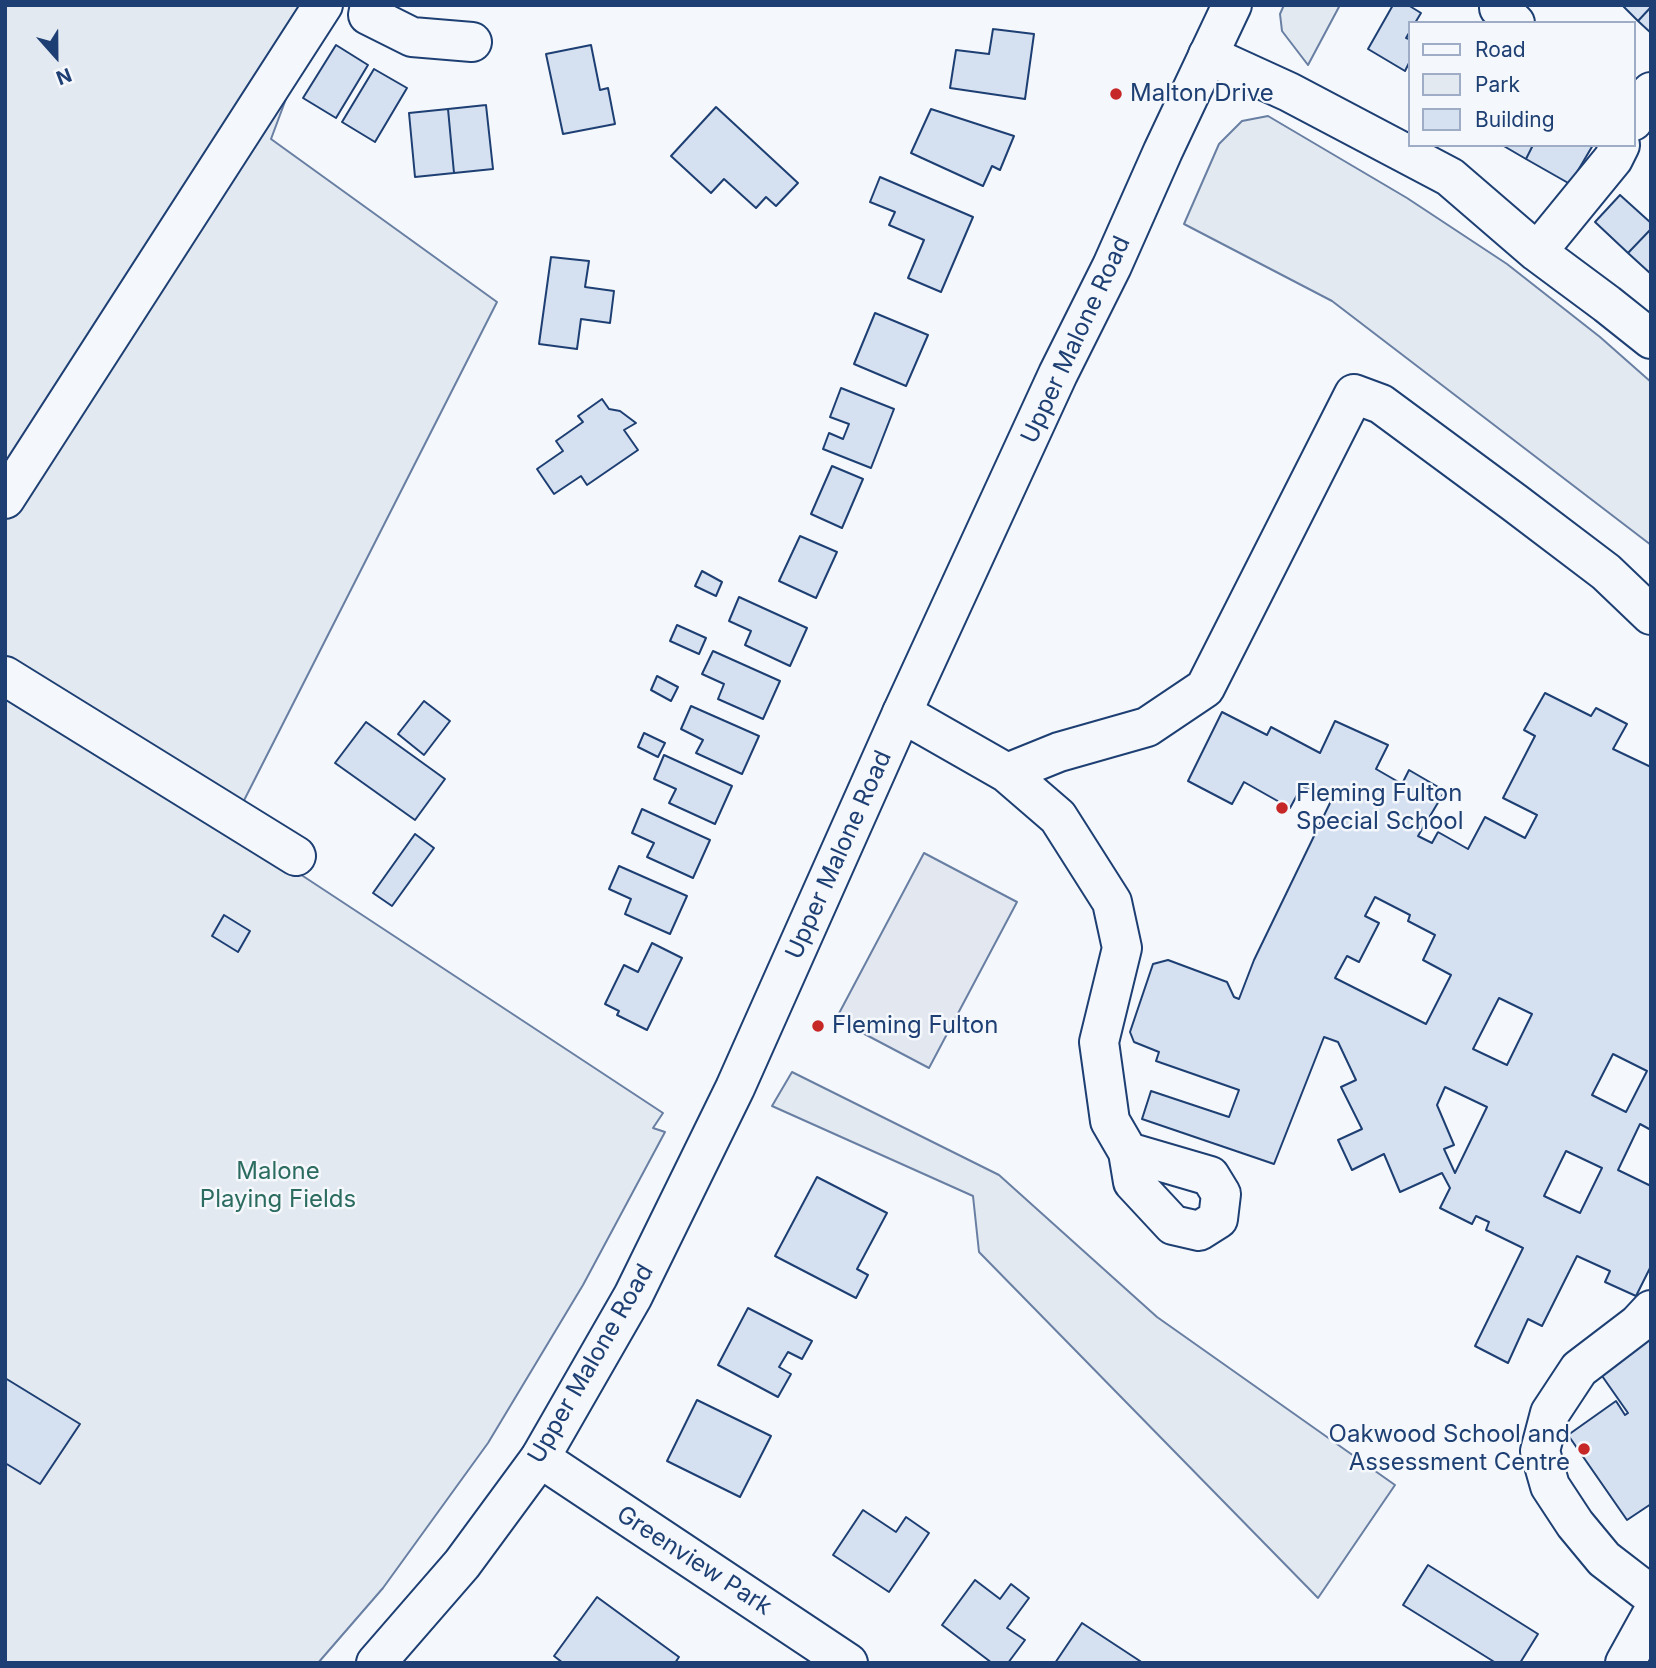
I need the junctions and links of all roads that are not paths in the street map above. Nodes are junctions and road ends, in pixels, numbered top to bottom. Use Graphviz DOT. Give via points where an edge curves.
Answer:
graph roads {
  1 [pos="323,5"];
  2 [pos="370,5"];
  3 [pos="1232,5"];
  4 [pos="472,42"];
  5 [pos="1209,55"];
  6 [pos="1619,147"];
  7 [pos="1538,252"];
  8 [pos="1651,339"];
  9 [pos="5,499"];
  10 [pos="1651,615"];
  11 [pos="5,676"];
  12 [pos="902,713"];
  13 [pos="1007,773"];
  14 [pos="296,856"];
  15 [pos="1128,1152"];
  16 [pos="1651,1310"];
  17 [pos="540,1458"];
  18 [pos="1651,1595"];
  19 [pos="1651,1616"];
  20 [pos="376,1663"];
  21 [pos="848,1663"];
  22 [pos="1625,1663"];
  1 -- 9 [label="main road"];
  2 -- 4 [label="main road" via="368,15 412,37"];
  3 -- 5 [label="main road, Upper Malone Road"];
  5 -- 7 [label="main road" via="1450,177"];
  5 -- 12 [label="main road, Upper Malone Road"];
  6 -- 7 [label="main road"];
  7 -- 8 [label="main road"];
  10 -- 13 [label="main road" via="1606,572 1504,495 1381,404 1354,394 1205,688 1147,727 1059,752"];
  11 -- 14 [label="main road"];
  12 -- 13 [label="main road"];
  12 -- 17 [label="main road, Upper Malone Road" via="735,1088 634,1296"];
  13 -- 15 [label="main road" via="1058,817 1112,902 1122,948 1099,1042 1110,1121"];
  16 -- 18 [label="main road" via="1579,1369 1550,1413 1540,1451 1550,1486 1575,1524 1604,1559"];
  17 -- 20 [label="main road, Upper Malone Road" via="462,1564"];
  17 -- 21 [label="main road, Greenview Park"];
  19 -- 22 [label="main road"];
}
